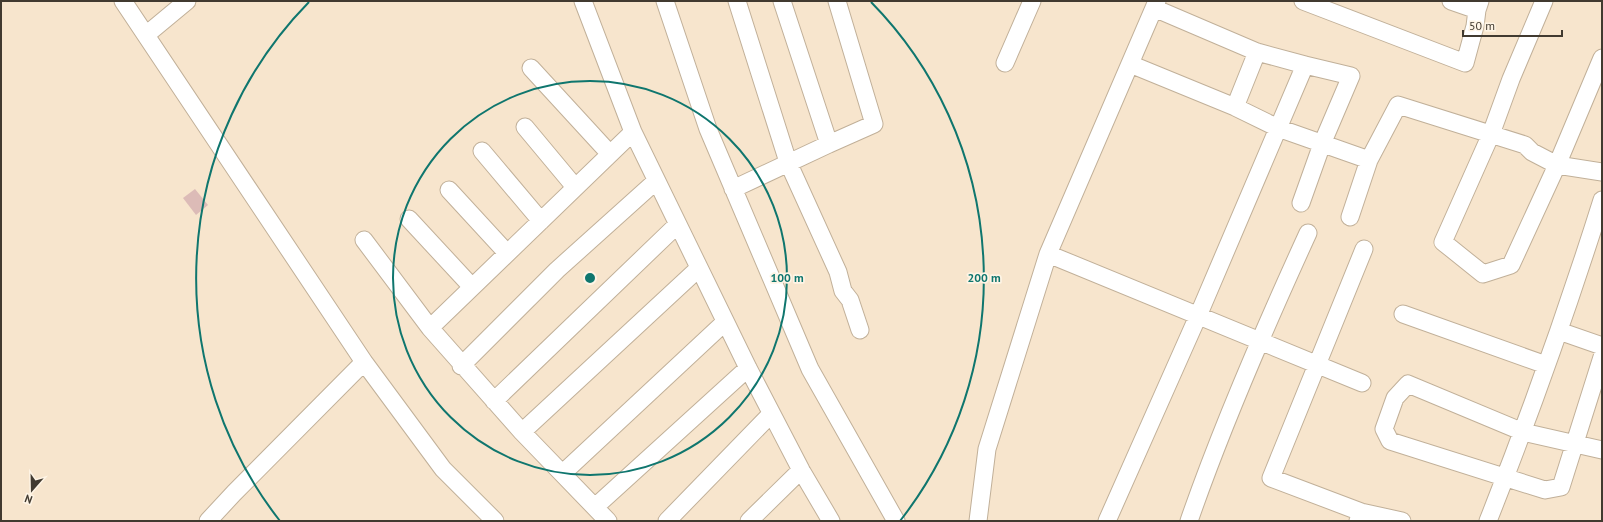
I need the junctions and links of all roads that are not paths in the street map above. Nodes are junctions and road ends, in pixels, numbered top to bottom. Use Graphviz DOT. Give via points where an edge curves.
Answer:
graph roads {
  1 [pos="123,1"];
  2 [pos="187,1"];
  3 [pos="583,1"];
  4 [pos="665,1"];
  5 [pos="737,1"];
  6 [pos="782,1"];
  7 [pos="837,1"];
  8 [pos="1032,1"];
  9 [pos="1303,1"];
  10 [pos="1452,1"];
  11 [pos="1544,1"];
  12 [pos="1156,5"];
  13 [pos="1479,6"];
  14 [pos="146,35"];
  15 [pos="1257,52"];
  16 [pos="1602,58"];
  17 [pos="1005,63"];
  18 [pos="1130,64"];
  19 [pos="1305,65"];
  20 [pos="531,68"];
  21 [pos="1235,107"];
  22 [pos="525,127"];
  23 [pos="1278,128"];
  24 [pos="633,132"];
  25 [pos="1491,134"];
  26 [pos="829,144"];
  27 [pos="1322,144"];
  28 [pos="482,151"];
  29 [pos="610,154"];
  30 [pos="1369,160"];
  31 [pos="788,162"];
  32 [pos="1558,165"];
  33 [pos="1602,172"];
  34 [pos="656,180"];
  35 [pos="575,187"];
  36 [pos="733,189"];
  37 [pos="449,190"];
  38 [pos="1602,200"];
  39 [pos="1302,203"];
  40 [pos="1350,217"];
  41 [pos="409,219"];
  42 [pos="541,220"];
  43 [pos="677,225"];
  44 [pos="1308,233"];
  45 [pos="364,240"];
  46 [pos="1364,249"];
  47 [pos="507,253"];
  48 [pos="1048,254"];
  49 [pos="699,268"];
  50 [pos="472,287"];
  51 [pos="1403,314"];
  52 [pos="1198,316"];
  53 [pos="725,322"];
  54 [pos="430,328"];
  55 [pos="860,330"];
  56 [pos="1559,331"];
  57 [pos="1259,341"];
  58 [pos="1602,346"];
  59 [pos="1602,357"];
  60 [pos="364,362"];
  61 [pos="1318,365"];
  62 [pos="1546,365"];
  63 [pos="462,366"];
  64 [pos="748,368"];
  65 [pos="1362,383"];
  66 [pos="494,401"];
  67 [pos="771,414"];
  68 [pos="522,432"];
  69 [pos="1523,432"];
  70 [pos="1576,444"];
  71 [pos="1602,450"];
  72 [pos="801,470"];
  73 [pos="563,474"];
  74 [pos="1505,477"];
  75 [pos="595,507"];
  76 [pos="1359,516"];
  77 [pos="827,519"];
  78 [pos="983,520"];
  79 [pos="208,521"];
  80 [pos="495,521"];
  81 [pos="608,521"];
  82 [pos="668,521"];
  83 [pos="749,521"];
  84 [pos="896,521"];
  85 [pos="1107,521"];
  86 [pos="1189,521"];
  87 [pos="1402,521"];
  88 [pos="1488,521"];
  1 -- 14 [label="street"];
  2 -- 14 [label="street"];
  3 -- 24 [label="street"];
  4 -- 36 [label="street" via="708,130"];
  5 -- 31 [label="street"];
  6 -- 26 [label="street"];
  7 -- 26 [label="street" via="874,124"];
  8 -- 17 [label="street"];
  9 -- 13 [label="street" via="1465,63"];
  10 -- 13 [label="street"];
  11 -- 25 [label="street"];
  12 -- 15 [label="street"];
  12 -- 18 [label="street"];
  14 -- 60 [label="street"];
  15 -- 19 [label="street"];
  15 -- 21 [label="street"];
  16 -- 32 [label="street"];
  18 -- 21 [label="street"];
  18 -- 48 [label="street"];
  19 -- 23 [label="street"];
  19 -- 27 [label="street" via="1351,76"];
  20 -- 29 [label="street"];
  21 -- 23 [label="street"];
  22 -- 35 [label="street"];
  23 -- 27 [label="street"];
  23 -- 52 [label="street"];
  24 -- 29 [label="street"];
  24 -- 34 [label="street"];
  25 -- 30 [label="street" via="1398,105"];
  25 -- 32 [label="street" via="1525,146"];
  25 -- 32 [label="street" via="1443,242 1483,274 1511,265"];
  26 -- 31 [label="street"];
  27 -- 30 [label="street"];
  27 -- 39 [label="street"];
  28 -- 42 [label="street"];
  29 -- 35 [label="street"];
  30 -- 40 [label="street"];
  31 -- 36 [label="street"];
  31 -- 55 [label="street" via="838,272 843,291 850,300"];
  32 -- 33 [label="street"];
  34 -- 43 [label="street"];
  34 -- 63 [label="street" via="557,270"];
  35 -- 42 [label="street"];
  36 -- 84 [label="street" via="810,369"];
  37 -- 47 [label="street"];
  38 -- 56 [label="street"];
  41 -- 50 [label="street"];
  42 -- 47 [label="street"];
  43 -- 49 [label="street"];
  43 -- 66 [label="street"];
  44 -- 57 [label="street"];
  45 -- 54 [label="street"];
  46 -- 61 [label="street"];
  47 -- 50 [label="street"];
  48 -- 52 [label="street"];
  48 -- 78 [label="street" via="987,450"];
  49 -- 53 [label="street"];
  49 -- 68 [label="street"];
  50 -- 54 [label="street"];
  51 -- 62 [label="street"];
  52 -- 57 [label="street"];
  52 -- 85 [label="street"];
  53 -- 64 [label="street"];
  53 -- 73 [label="street"];
  54 -- 63 [label="street"];
  56 -- 58 [label="street"];
  56 -- 62 [label="street"];
  57 -- 61 [label="street"];
  57 -- 86 [label="street"];
  59 -- 70 [label="street"];
  60 -- 79 [label="street"];
  60 -- 80 [label="street" via="443,469"];
  61 -- 65 [label="street"];
  61 -- 76 [label="street" via="1271,478"];
  62 -- 69 [label="street"];
  63 -- 66 [label="street"];
  64 -- 67 [label="street"];
  64 -- 75 [label="street"];
  66 -- 68 [label="street"];
  67 -- 72 [label="street"];
  67 -- 82 [label="street"];
  68 -- 73 [label="street"];
  69 -- 70 [label="street"];
  69 -- 74 [label="street"];
  69 -- 74 [label="street" via="1408,384 1395,398 1384,428 1390,441"];
  70 -- 71 [label="street"];
  70 -- 74 [label="street" via="1561,487 1545,490"];
  72 -- 77 [label="street"];
  72 -- 83 [label="street"];
  73 -- 75 [label="street"];
  74 -- 88 [label="street"];
  75 -- 81 [label="street"];
  76 -- 87 [label="street"];
}
